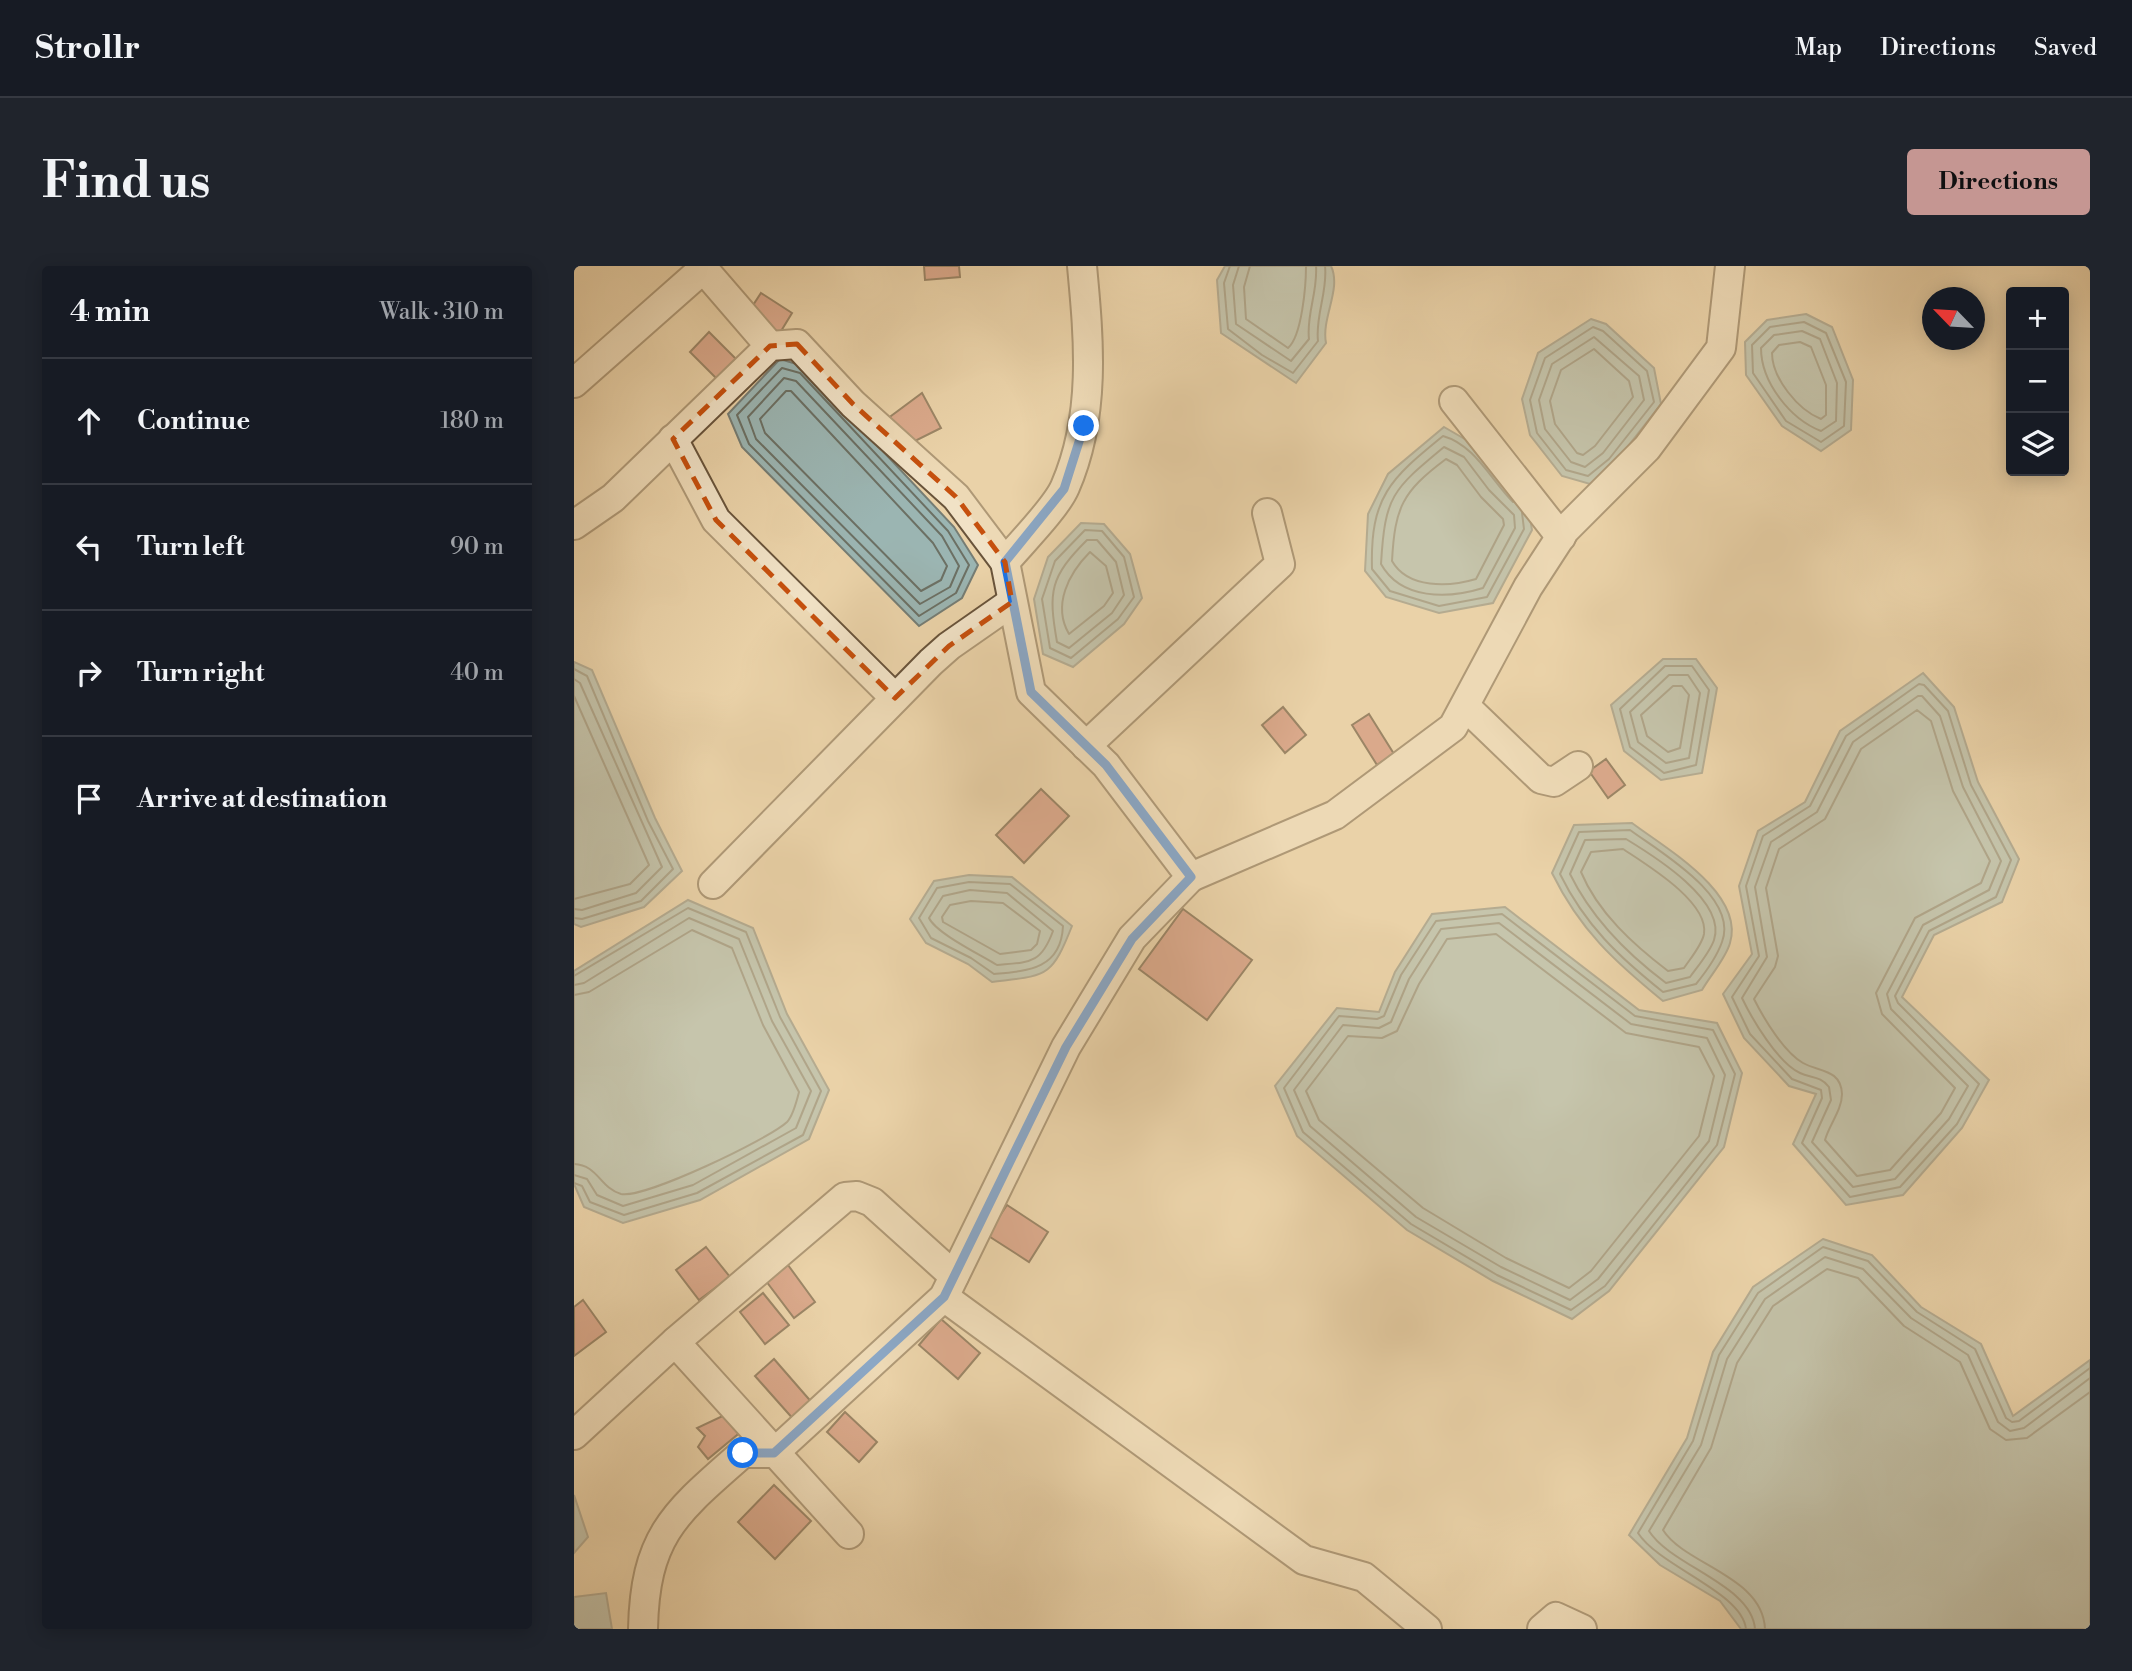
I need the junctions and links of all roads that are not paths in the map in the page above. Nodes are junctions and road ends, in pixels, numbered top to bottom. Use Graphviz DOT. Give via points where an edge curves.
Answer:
graph roads {
  1 [pos="1082,266"];
  2 [pos="1730,266"];
  3 [pos="702,267"];
  4 [pos="770,346"];
  5 [pos="574,383"];
  6 [pos="1454,401"];
  7 [pos="674,439"];
  8 [pos="1267,513"];
  9 [pos="574,525"];
  10 [pos="1561,537"];
  11 [pos="1005,562"];
  12 [pos="1012,602"];
  13 [pos="895,698"];
  14 [pos="1465,706"];
  15 [pos="1087,746"];
  16 [pos="1578,766"];
  17 [pos="1191,877"];
  18 [pos="713,884"];
  19 [pos="949,1286"];
  20 [pos="676,1342"];
  21 [pos="574,1435"];
  22 [pos="774,1453"];
  23 [pos="849,1534"];
  24 [pos="643,1629"];
  25 [pos="1427,1629"];
  26 [pos="1542,1629"];
  27 [pos="1582,1629"];
  1 -- 11 [label="street" via="1090,351 1084,426 1064,489"];
  2 -- 10 [label="street" via="1721,348 1647,448"];
  3 -- 4 [label="street"];
  3 -- 5 [label="street"];
  4 -- 7 [label="street"];
  4 -- 11 [label="street" via="797,344 853,404 956,497"];
  6 -- 10 [label="street"];
  7 -- 9 [label="street" via="613,498"];
  7 -- 13 [label="street" via="716,520"];
  8 -- 15 [label="street" via="1280,564"];
  10 -- 14 [label="street" via="1528,587"];
  11 -- 12 [label="street"];
  12 -- 13 [label="street" via="949,646"];
  12 -- 15 [label="street" via="1031,692"];
  13 -- 18 [label="street"];
  14 -- 16 [label="street" via="1541,779 1554,782"];
  14 -- 17 [label="street" via="1453,727 1335,815"];
  15 -- 17 [label="street"];
  17 -- 19 [label="street" via="1132,939 1066,1047"];
  19 -- 20 [label="street" via="872,1202 845,1197"];
  19 -- 22 [label="street"];
  19 -- 25 [label="street" via="1304,1560 1364,1577"];
  20 -- 21 [label="street"];
  20 -- 22 [label="street"];
  22 -- 23 [label="street"];
  22 -- 24 [label="street" via="743,1453 682,1506 661,1535 644,1591"];
  26 -- 27 [label="street" via="1556,1617"];
}
